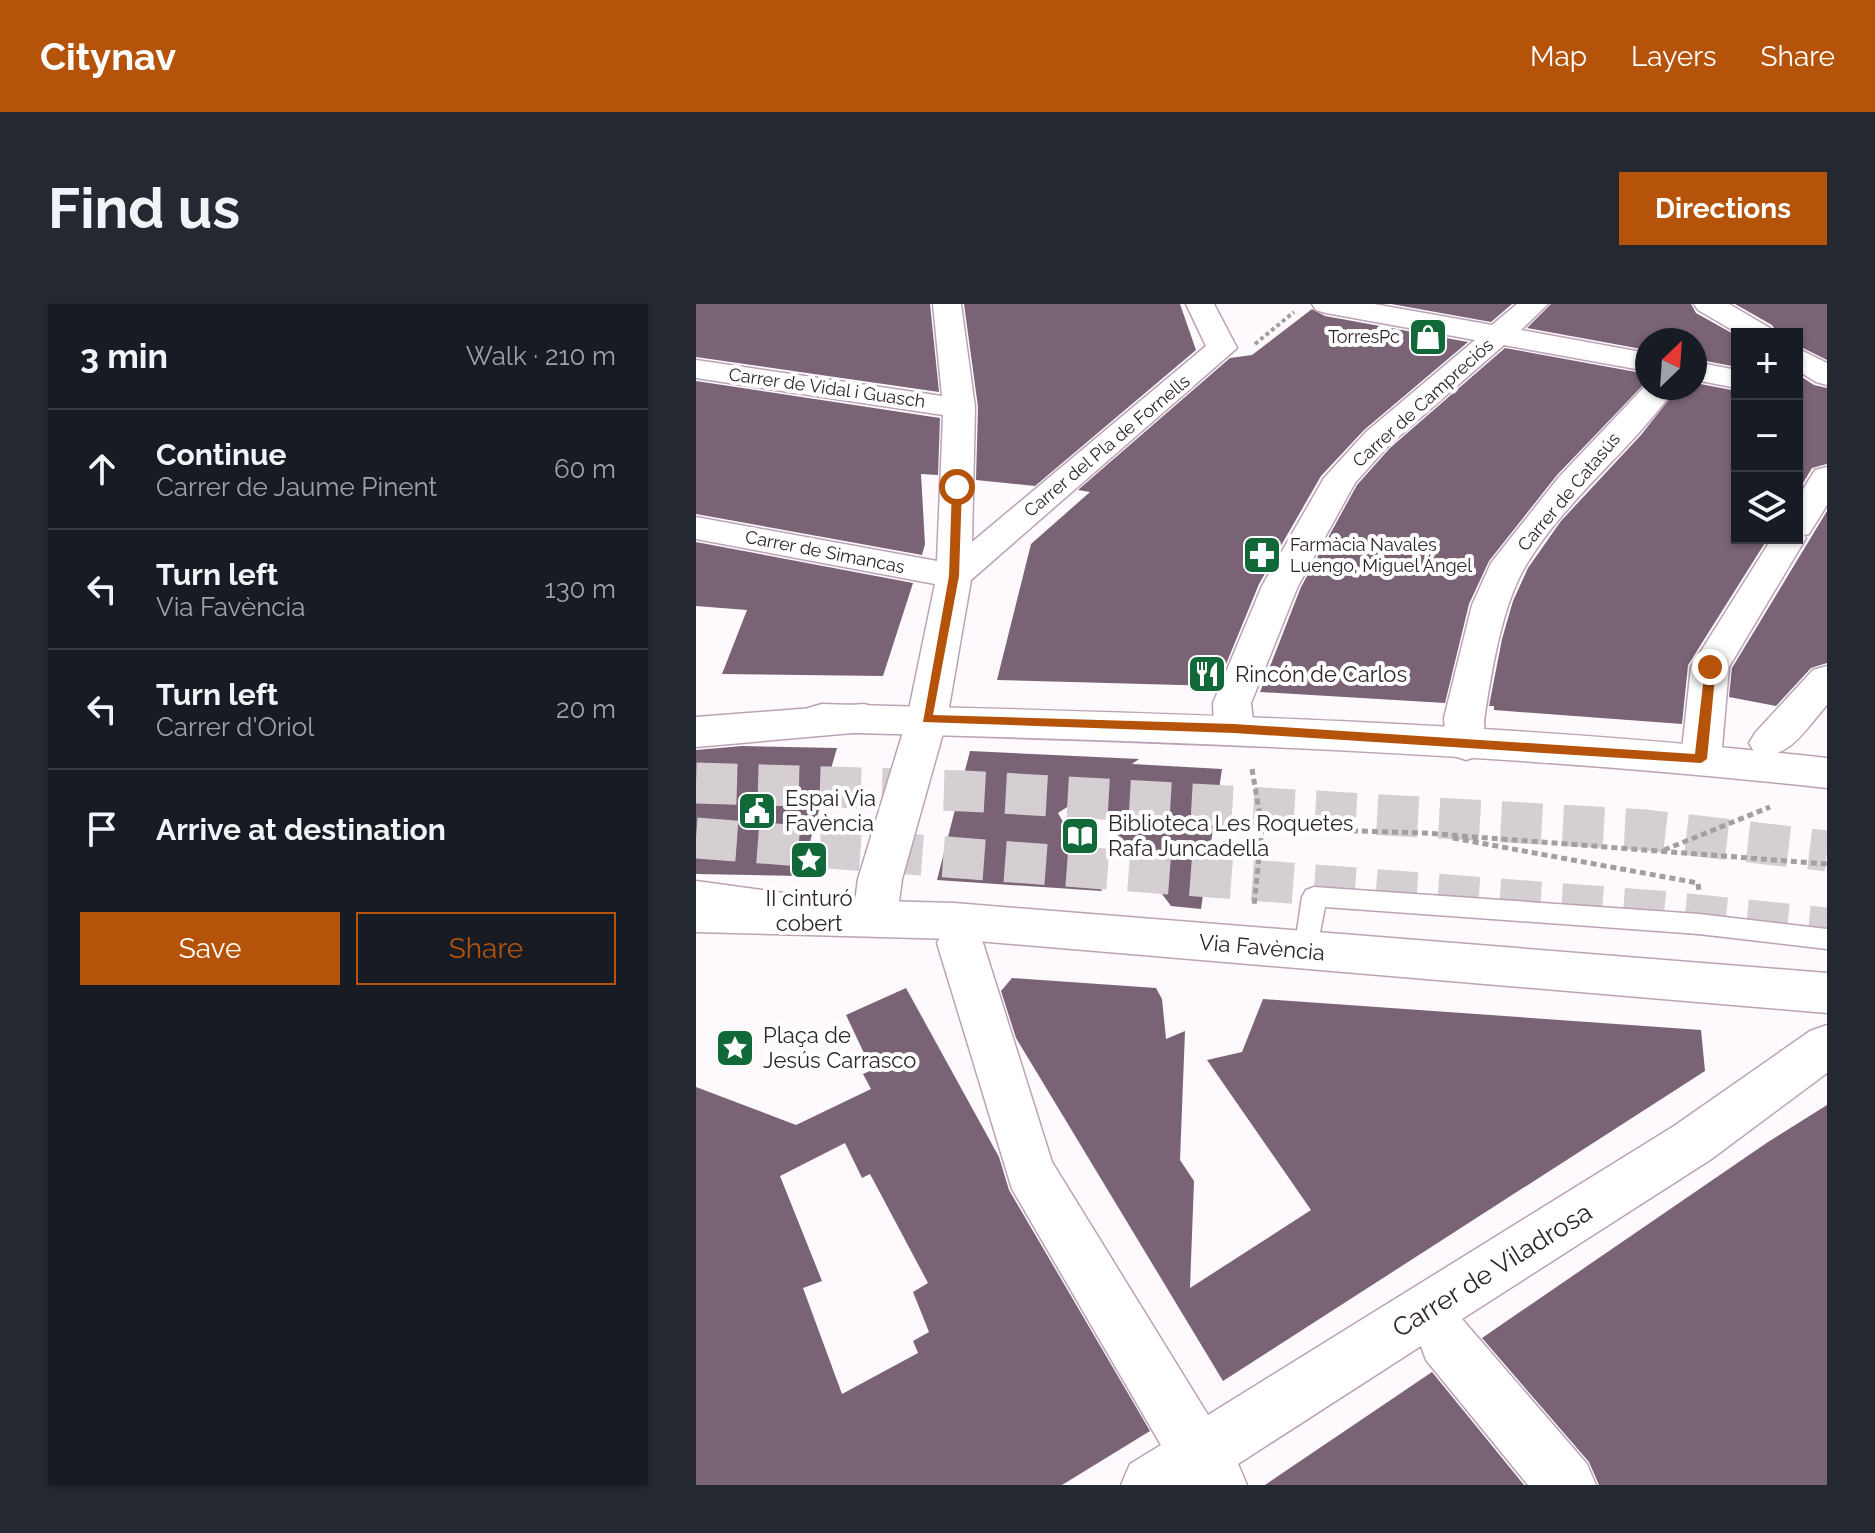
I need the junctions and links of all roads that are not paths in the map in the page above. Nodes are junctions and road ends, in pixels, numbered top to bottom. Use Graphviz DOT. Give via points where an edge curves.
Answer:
graph roads {
  1 [pos="947,304"];
  2 [pos="1200,304"];
  3 [pos="1534,304"];
  4 [pos="1708,304"];
  5 [pos="1763,304"];
  6 [pos="1313,306"];
  7 [pos="1750,327"];
  8 [pos="1498,336"];
  9 [pos="1635,360"];
  10 [pos="1803,361"];
  11 [pos="696,369"];
  12 [pos="1707,373"];
  13 [pos="1827,376"];
  14 [pos="1731,378"];
  15 [pos="1803,392"];
  16 [pos="1827,396"];
  17 [pos="1649,400"];
  18 [pos="959,407"];
  19 [pos="1827,477"];
  20 [pos="1803,516"];
  21 [pos="696,528"];
  22 [pos="1785,544"];
  23 [pos="954,576"];
  24 [pos="1827,680"];
  25 [pos="696,718"];
  26 [pos="864,718"];
  27 [pos="927,719"];
  28 [pos="696,732"];
  29 [pos="1242,743"];
  30 [pos="1769,743"];
  31 [pos="1466,745"];
  32 [pos="1701,759"];
  33 [pos="1827,773"];
  34 [pos="696,899"];
  35 [pos="696,914"];
  36 [pos="814,915"];
  37 [pos="875,917"];
  38 [pos="1827,939"];
  39 [pos="960,943"];
  40 [pos="1306,950"];
  41 [pos="1827,993"];
  42 [pos="1827,1046"];
  43 [pos="1446,1340"];
  44 [pos="1208,1470"];
  45 [pos="1151,1485"];
  46 [pos="1566,1485"];
  1 -- 18 [label="main road"];
  2 -- 23 [label="main road, Carrer del Pla de Fornells" via="1222,348"];
  3 -- 8 [label="main road, Carrer de Campreciós"];
  4 -- 7 [label="main road"];
  5 -- 7 [label="main road"];
  6 -- 8 [label="main road"];
  8 -- 9 [label="main road"];
  8 -- 29 [label="main road, Carrer de Campreciós" via="1377,439 1341,478 1280,586 1232,703"];
  10 -- 13 [label="main road"];
  11 -- 18 [label="main road, Carrer de Vidal i Guasch"];
  12 -- 14 [label="main road"];
  15 -- 16 [label="main road"];
  17 -- 31 [label="main road, Carrer de Catasús" via="1571,484 1509,563 1490,605 1464,718"];
  18 -- 23 [label="main road"];
  19 -- 20 [label="main road"];
  21 -- 23 [label="main road, Carrer de Simancas"];
  22 -- 32 [label="main road" via="1710,667"];
  23 -- 27 [label="main road"];
  24 -- 30 [label="main road"];
  25 -- 26 [label="main road"];
  26 -- 27 [label="main road"];
  26 -- 28 [label="main road"];
  27 -- 29 [label="main road"];
  27 -- 37 [label="main road" via="880,879"];
  29 -- 31 [label="main road"];
  31 -- 32 [label="main road"];
  32 -- 33 [label="main road"];
  34 -- 36 [label="main road"];
  35 -- 36 [label="main road, Via Favència"];
  36 -- 37 [label="main road, Via Favència"];
  37 -- 40 [label="main road, Via Favència"];
  38 -- 40 [label="lane" via="1699,924 1314,897"];
  39 -- 44 [label="main road" via="1030,1172"];
  40 -- 41 [label="main road, Via Favència"];
  42 -- 44 [label="main road, Carrer de Viladrosa"];
  43 -- 46 [label="main road"];
  44 -- 45 [label="main road, Carrer de Viladrosa"];
}
